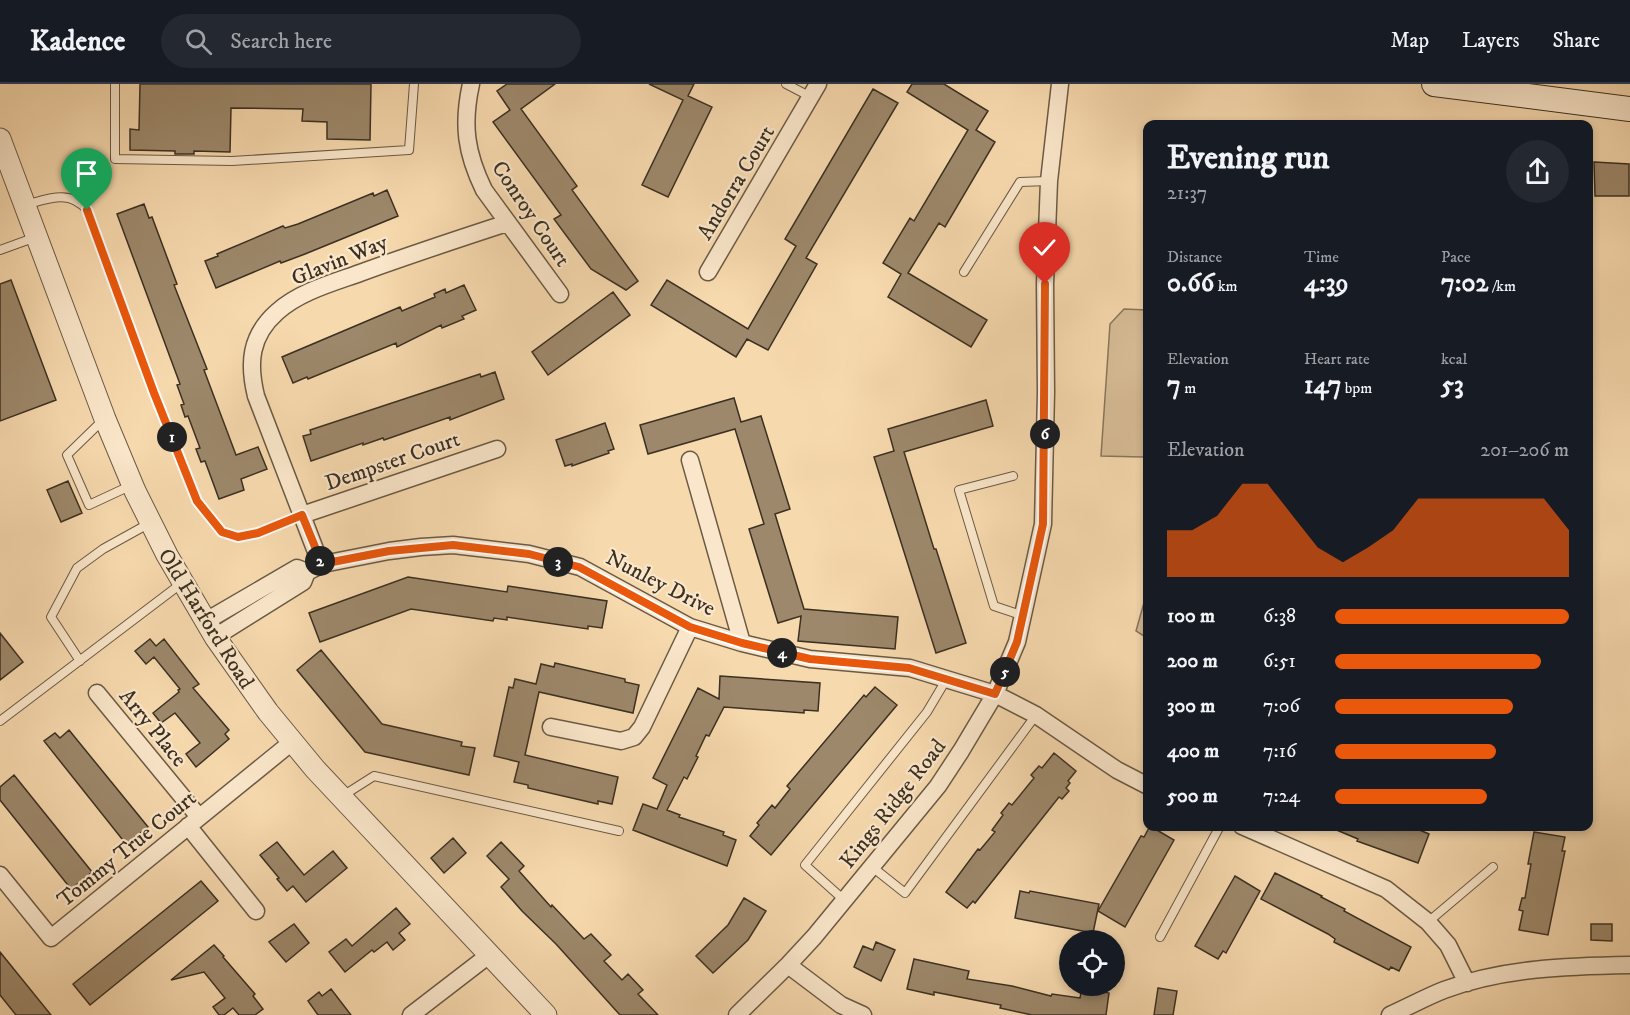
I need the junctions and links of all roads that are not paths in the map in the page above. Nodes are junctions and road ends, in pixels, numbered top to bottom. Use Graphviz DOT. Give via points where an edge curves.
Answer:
graph roads {
  1 [pos="115,84"];
  2 [pos="414,84"];
  3 [pos="471,84"];
  4 [pos="786,84"];
  5 [pos="1060,84"];
  6 [pos="1434,84"];
  7 [pos="815,90"];
  8 [pos="1630,109"];
  9 [pos="0,139"];
  10 [pos="6,173"];
  11 [pos="1049,181"];
  12 [pos="25,205"];
  13 [pos="507,223"];
  14 [pos="37,237"];
  15 [pos="0,250"];
  16 [pos="708,272"];
  17 [pos="964,272"];
  18 [pos="560,294"];
  19 [pos="105,419"];
  20 [pos="497,449"];
  21 [pos="690,460"];
  22 [pos="1013,476"];
  23 [pos="133,485"];
  24 [pos="302,515"];
  25 [pos="150,523"];
  26 [pos="322,564"];
  27 [pos="182,583"];
  28 [pos="1024,616"];
  29 [pos="690,627"];
  30 [pos="210,629"];
  31 [pos="742,643"];
  32 [pos="80,661"];
  33 [pos="946,680"];
  34 [pos="97,693"];
  35 [pos="995,694"];
  36 [pos="1036,715"];
  37 [pos="0,721"];
  38 [pos="551,727"];
  39 [pos="292,742"];
  40 [pos="1143,783"];
  41 [pos="340,797"];
  42 [pos="194,822"];
  43 [pos="620,831"];
  44 [pos="1217,831"];
  45 [pos="1253,831"];
  46 [pos="871,866"];
  47 [pos="1493,867"];
  48 [pos="0,874"];
  49 [pos="844,900"];
  50 [pos="256,911"];
  51 [pos="1428,922"];
  52 [pos="1160,937"];
  53 [pos="489,955"];
  54 [pos="788,965"];
  55 [pos="1630,965"];
  56 [pos="1467,983"];
  57 [pos="411,1015"];
  58 [pos="546,1015"];
  59 [pos="737,1015"];
  60 [pos="863,1015"];
  61 [pos="1390,1015"];
  1 -- 2 [label="lane" via="115,159 232,161 409,150"];
  3 -- 13 [label="street, Conroy Court" via="467,148 484,190"];
  4 -- 7 [label="lane"];
  5 -- 11 [label="street, Kings Ridge Road"];
  6 -- 8 [label="main road"];
  7 -- 16 [label="street, Andorra Court"];
  9 -- 10 [label="street, Old Harford Road"];
  10 -- 12 [label="street, Old Harford Road"];
  11 -- 17 [label="lane" via="1020,182"];
  11 -- 28 [label="street, Kings Ridge Road" via="1043,524"];
  12 -- 14 [label="street, Old Harford Road"];
  12 -- 24 [label="lane" via="62,196 73,198 87,210 154,393 197,501 210,519 222,532 238,537"];
  13 -- 18 [label="street, Conroy Court"];
  13 -- 24 [label="street, Glavin Way" via="323,286 276,312 259,335 250,368 254,387"];
  14 -- 15 [label="lane"];
  14 -- 19 [label="street, Old Harford Road"];
  19 -- 23 [label="street, Old Harford Road"];
  19 -- 23 [label="lane" via="68,455 89,505"];
  20 -- 24 [label="street, Dempster Court"];
  21 -- 31 [label="street"];
  22 -- 28 [label="lane" via="959,490 994,606"];
  23 -- 25 [label="street, Old Harford Road"];
  24 -- 26 [label="street, Glavin Way"];
  25 -- 27 [label="street, Old Harford Road"];
  25 -- 32 [label="lane" via="77,568 51,617"];
  26 -- 29 [label="street, Nunley Drive" via="389,551 453,545 529,554 592,572"];
  26 -- 30 [label="street, Nunley Drive" via="307,572 303,582"];
  27 -- 30 [label="street, Old Harford Road"];
  27 -- 32 [label="lane"];
  28 -- 35 [label="street, Kings Ridge Road"];
  29 -- 31 [label="street, Nunley Drive"];
  29 -- 38 [label="street" via="642,727 634,736 621,741"];
  30 -- 39 [label="street, Old Harford Road"];
  31 -- 33 [label="street, Nunley Drive" via="810,659 909,668"];
  32 -- 37 [label="lane"];
  33 -- 35 [label="street, Nunley Drive"];
  33 -- 49 [label="lane" via="927,712 805,865"];
  34 -- 42 [label="street, Arry Place"];
  35 -- 36 [label="street, Nunley Drive"];
  35 -- 46 [label="street, Kings Ridge Road" via="938,786"];
  36 -- 40 [label="street, Nunley Drive"];
  36 -- 46 [label="lane" via="905,893"];
  39 -- 41 [label="street, Old Harford Road"];
  39 -- 42 [label="street, Tommy True Court"];
  41 -- 43 [label="lane" via="374,776"];
  41 -- 53 [label="street, Old Harford Road"];
  42 -- 48 [label="street, Tommy True Court" via="51,938"];
  42 -- 50 [label="street, Arry Place"];
  44 -- 52 [label="lane"];
  45 -- 51 [label="street" via="1386,889"];
  46 -- 49 [label="street, Kings Ridge Road"];
  47 -- 51 [label="lane"];
  49 -- 54 [label="street, Kings Ridge Road"];
  51 -- 56 [label="street" via="1448,945"];
  53 -- 57 [label="street"];
  53 -- 58 [label="street, Old Harford Road"];
  54 -- 59 [label="street, Kings Ridge Road"];
  54 -- 60 [label="street" via="841,1005"];
  55 -- 56 [label="street" via="1550,968"];
  56 -- 61 [label="street"];
}
